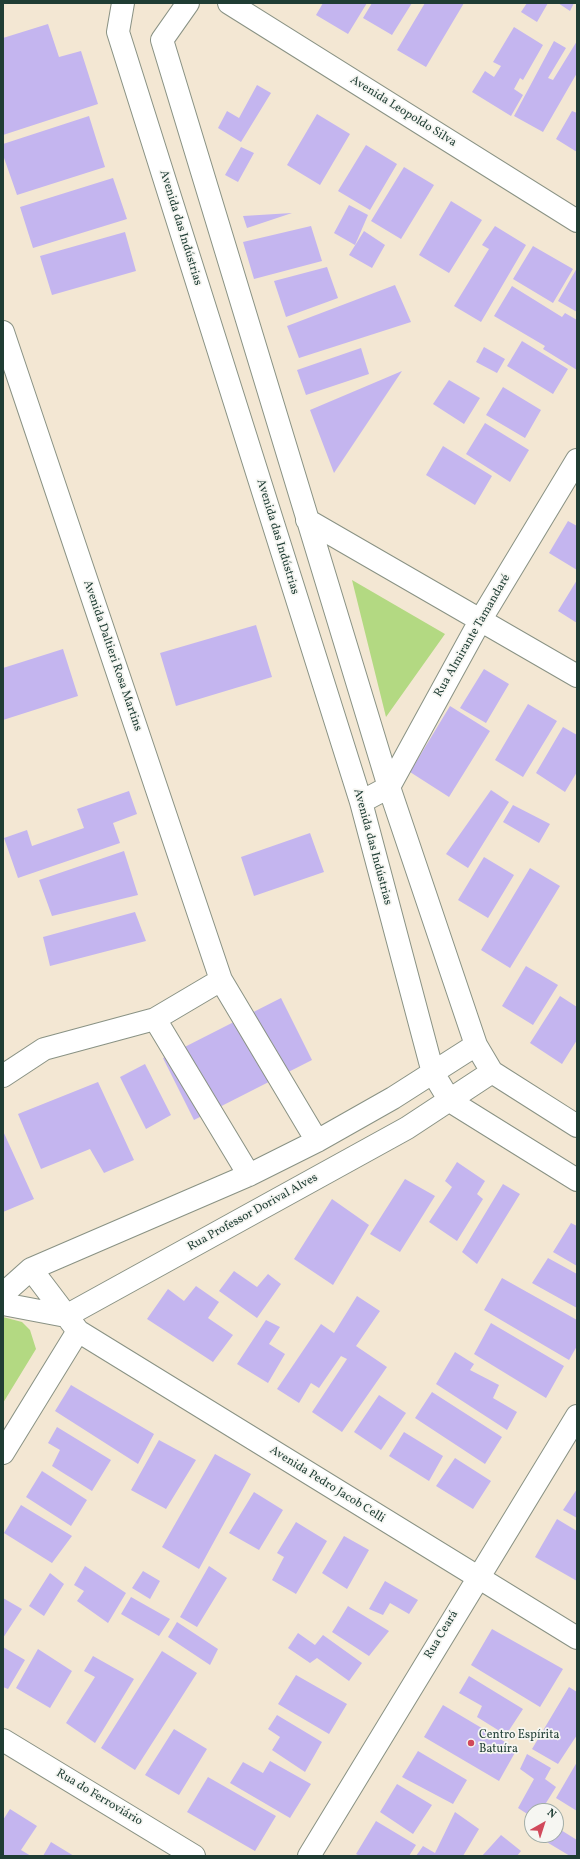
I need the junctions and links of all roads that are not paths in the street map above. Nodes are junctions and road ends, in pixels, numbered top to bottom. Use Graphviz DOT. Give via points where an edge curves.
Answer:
graph roads {
  1 [pos="123,3"];
  2 [pos="188,3"];
  3 [pos="229,3"];
  4 [pos="577,221"];
  5 [pos="3,332"];
  6 [pos="577,460"];
  7 [pos="307,520"];
  8 [pos="481,619"];
  9 [pos="577,676"];
  10 [pos="389,787"];
  11 [pos="361,802"];
  12 [pos="221,980"];
  13 [pos="155,1019"];
  14 [pos="476,1046"];
  15 [pos="492,1072"];
  16 [pos="433,1073"];
  17 [pos="3,1076"];
  18 [pos="450,1101"];
  19 [pos="577,1126"];
  20 [pos="317,1141"];
  21 [pos="248,1175"];
  22 [pos="577,1180"];
  23 [pos="31,1269"];
  24 [pos="3,1294"];
  25 [pos="3,1304"];
  26 [pos="72,1324"];
  27 [pos="577,1416"];
  28 [pos="3,1453"];
  29 [pos="477,1578"];
  30 [pos="577,1638"];
  31 [pos="3,1740"];
  32 [pos="194,1856"];
  33 [pos="309,1856"];
  1 -- 11 [label="street, Avenida das Indústrias" via="118,32"];
  2 -- 7 [label="street" via="162,40"];
  3 -- 4 [label="street, Avenida Leopoldo Silva"];
  5 -- 12 [label="street, Avenida Daltieri Rosa Martins"];
  6 -- 8 [label="street, Rua Almirante Tamandaré"];
  7 -- 8 [label="street"];
  7 -- 10 [label="street"];
  8 -- 9 [label="street"];
  8 -- 10 [label="street, Rua Almirante Tamandaré"];
  10 -- 11 [label="street"];
  10 -- 14 [label="street"];
  11 -- 16 [label="street, Avenida das Indústrias"];
  12 -- 13 [label="street"];
  12 -- 20 [label="street, Avenida Daltieri Rosa Martins"];
  13 -- 17 [label="street" via="44,1049"];
  13 -- 21 [label="street"];
  14 -- 15 [label="street"];
  14 -- 16 [label="street"];
  15 -- 18 [label="street, Rua Professor Dorival Alves"];
  15 -- 19 [label="street"];
  16 -- 18 [label="street, Avenida das Indústrias"];
  16 -- 20 [label="street"];
  18 -- 22 [label="street"];
  18 -- 26 [label="street, Rua Professor Dorival Alves"];
  20 -- 21 [label="street"];
  21 -- 23 [label="street"];
  23 -- 24 [label="street"];
  23 -- 26 [label="street"];
  25 -- 26 [label="street"];
  26 -- 28 [label="street"];
  26 -- 29 [label="street, Avenida Pedro Jacob Celli"];
  27 -- 29 [label="street, Rua Ceará"];
  29 -- 30 [label="street, Avenida Pedro Jacob Celli"];
  29 -- 33 [label="street, Rua Ceará"];
  31 -- 32 [label="street, Rua do Ferroviário"];
}
